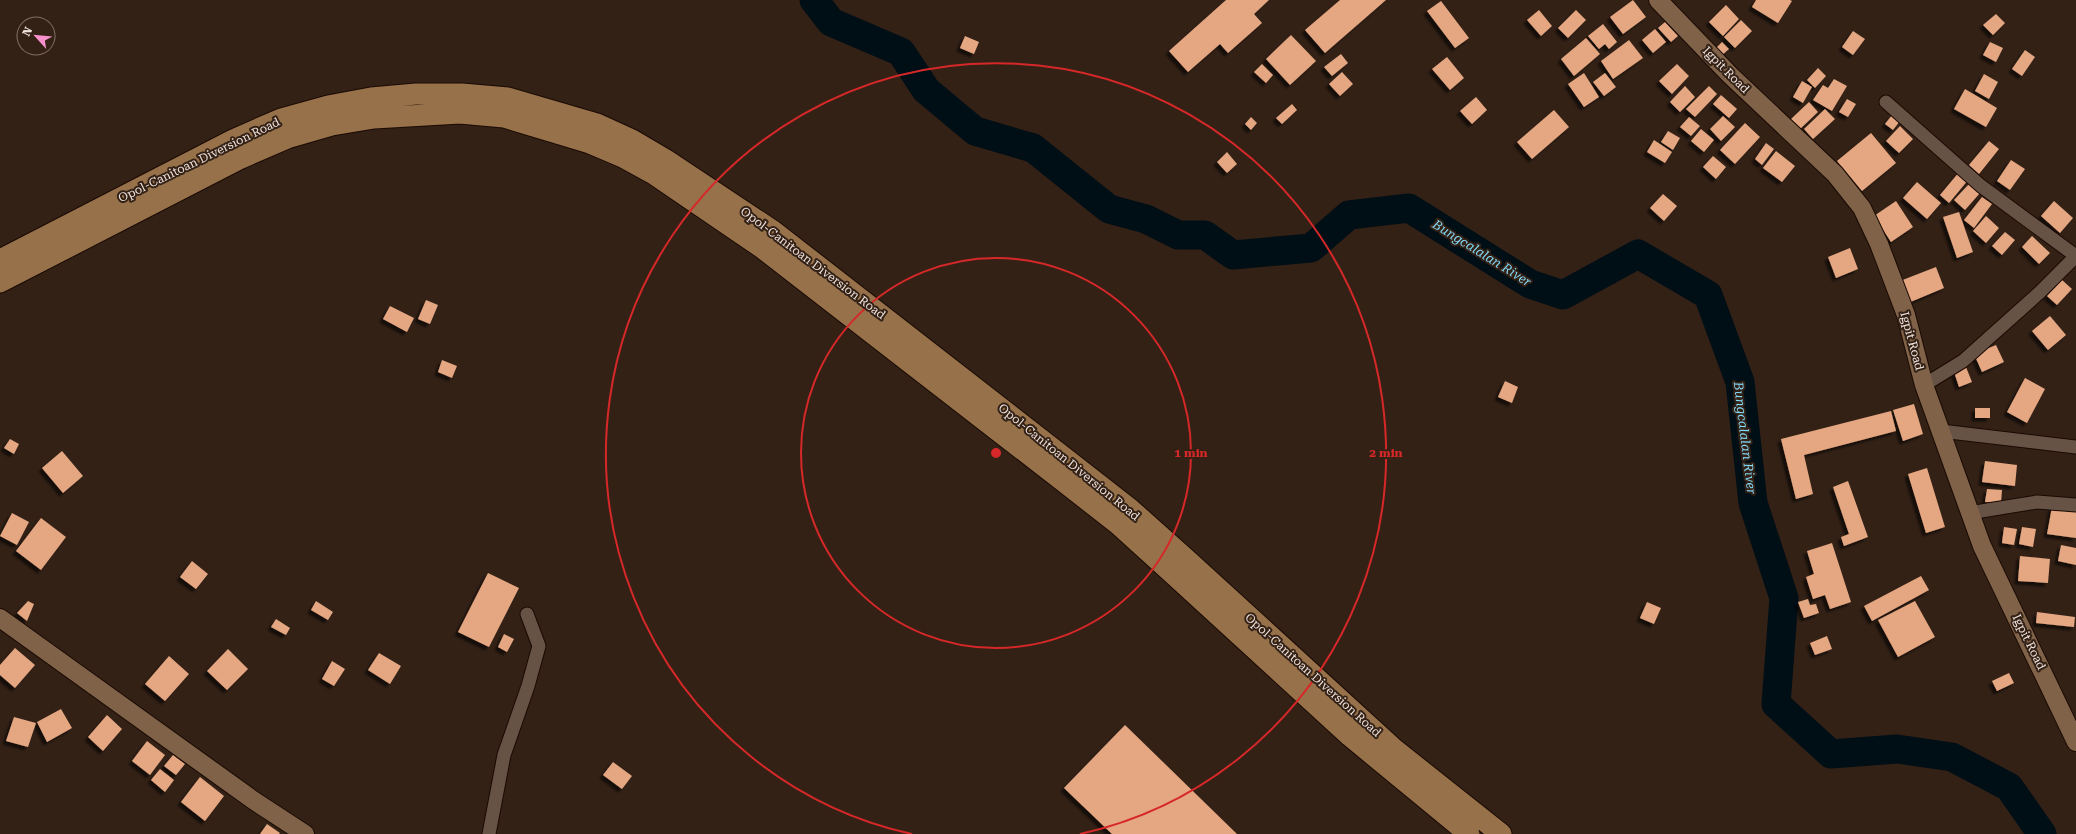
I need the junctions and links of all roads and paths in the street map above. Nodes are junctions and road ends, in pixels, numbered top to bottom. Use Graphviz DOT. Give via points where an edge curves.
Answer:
graph roads {
  1 [pos="1658,0"];
  2 [pos="1886,102"];
  3 [pos="2076,256"];
  4 [pos="0,260"];
  5 [pos="0,282"];
  6 [pos="1924,385"];
  7 [pos="1941,431"];
  8 [pos="2076,447"];
  9 [pos="2076,505"];
  10 [pos="1970,514"];
  11 [pos="527,614"];
  12 [pos="0,618"];
  13 [pos="2076,742"];
  14 [pos="305,834"];
  15 [pos="489,834"];
  16 [pos="1469,834"];
  17 [pos="1501,834"];
  1 -- 6 [label="street, Igpit Road" via="1730,75 1835,174 1862,208 1879,244 1906,315"];
  2 -- 3 [label="street" via="1991,193"];
  3 -- 6 [label="street" via="1963,361"];
  4 -- 17 [label="main road, Opol-Canitoan Diversion Road" via="233,140 281,119 328,106 379,98 462,94 508,98 597,124 632,140 666,160 773,231 1130,509 1394,748"];
  5 -- 16 [label="main road, Opol-Canitoan Diversion Road" via="241,158 287,138 332,125 374,118 460,113 504,117 590,143 654,174 761,247 1112,519 1350,736"];
  6 -- 7 [label="street, Igpit Road"];
  7 -- 8 [label="street"];
  7 -- 10 [label="street, Igpit Road"];
  9 -- 10 [label="street" via="2037,502"];
  10 -- 13 [label="street, Igpit Road" via="1982,546"];
  11 -- 15 [label="street" via="539,646 504,755"];
  12 -- 14 [label="street" via="253,800"];
}
